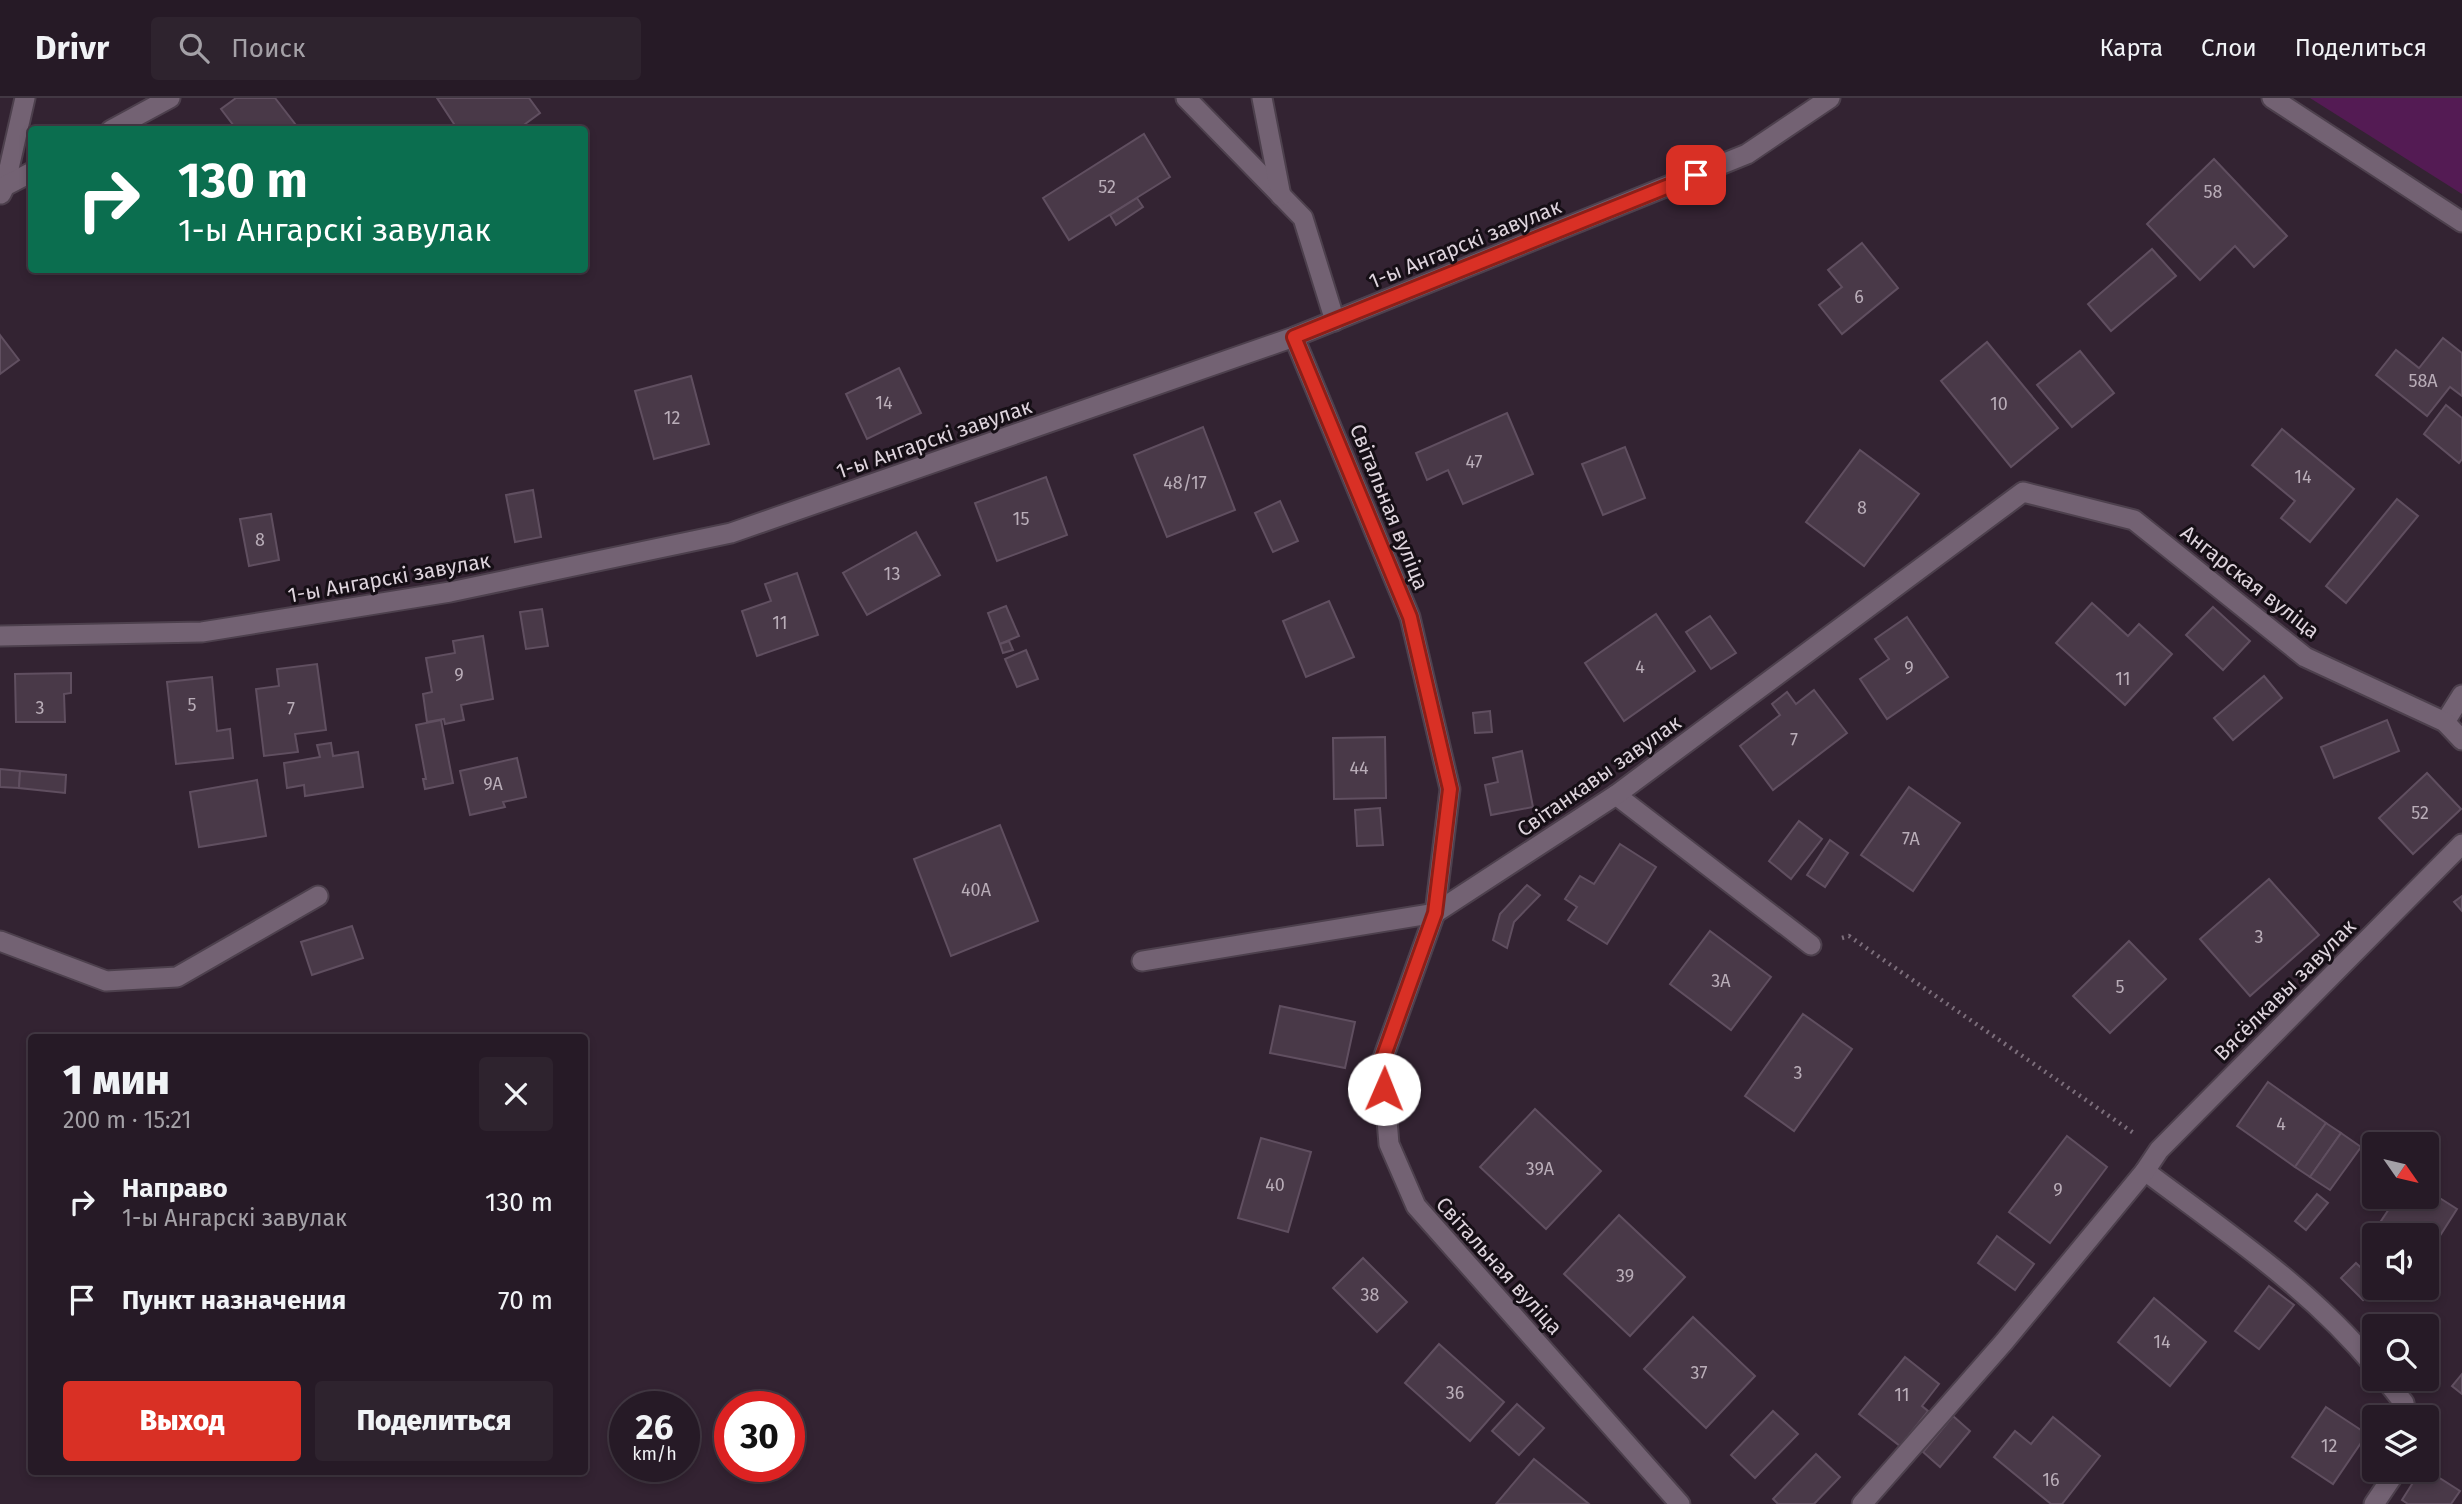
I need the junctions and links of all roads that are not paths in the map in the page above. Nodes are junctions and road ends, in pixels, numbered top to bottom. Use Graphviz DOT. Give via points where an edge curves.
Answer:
graph roads {
  1 [pos="25,98"];
  2 [pos="170,98"];
  3 [pos="1185,98"];
  4 [pos="1262,98"];
  5 [pos="1830,98"];
  6 [pos="2272,98"];
  7 [pos="118,126"];
  8 [pos="28,175"];
  9 [pos="3,191"];
  10 [pos="1281,196"];
  11 [pos="2462,222"];
  12 [pos="1335,321"];
  13 [pos="1294,337"];
  14 [pos="2023,492"];
  15 [pos="0,636"];
  16 [pos="2462,695"];
  17 [pos="2445,722"];
  18 [pos="2462,740"];
  19 [pos="1616,795"];
  20 [pos="2462,844"];
  21 [pos="318,896"];
  22 [pos="1435,913"];
  23 [pos="0,941"];
  24 [pos="1811,945"];
  25 [pos="1142,961"];
  26 [pos="2144,1171"];
  27 [pos="2362,1352"];
  28 [pos="2389,1482"];
  29 [pos="1680,1504"];
  30 [pos="1862,1504"];
  31 [pos="2374,1504"];
  1 -- 9 [label="street"];
  2 -- 7 [label="street"];
  3 -- 10 [label="street"];
  4 -- 10 [label="street"];
  5 -- 12 [label="street, 1-ы Ангарскі завулак" via="1747,155"];
  6 -- 11 [label="street"];
  8 -- 9 [label="street"];
  10 -- 12 [label="street" via="1303,218"];
  12 -- 13 [label="street, 1-ы Ангарскі завулак"];
  13 -- 15 [label="street, 1-ы Ангарскі завулак" via="731,533 450,593 202,632"];
  13 -- 22 [label="street, Світальная вуліца" via="1410,617 1450,789"];
  14 -- 17 [label="street, Ангарская вуліца" via="2134,520 2305,657"];
  14 -- 19 [label="street, Світанкавы завулак"];
  16 -- 17 [label="street"];
  17 -- 18 [label="street, Ангарская вуліца"];
  19 -- 22 [label="street, Світанкавы завулак"];
  19 -- 24 [label="street"];
  20 -- 26 [label="street, Вясёлкавы завулак" via="2159,1150"];
  21 -- 23 [label="street" via="177,977 106,981"];
  22 -- 25 [label="street, Світанкавы завулак"];
  22 -- 29 [label="street, Світальная вуліца" via="1382,1061 1389,1144 1416,1206"];
  26 -- 27 [label="street" via="2283,1274"];
  26 -- 30 [label="street, Вясёлкавы завулак" via="2004,1342"];
  28 -- 31 [label="street"];
}
